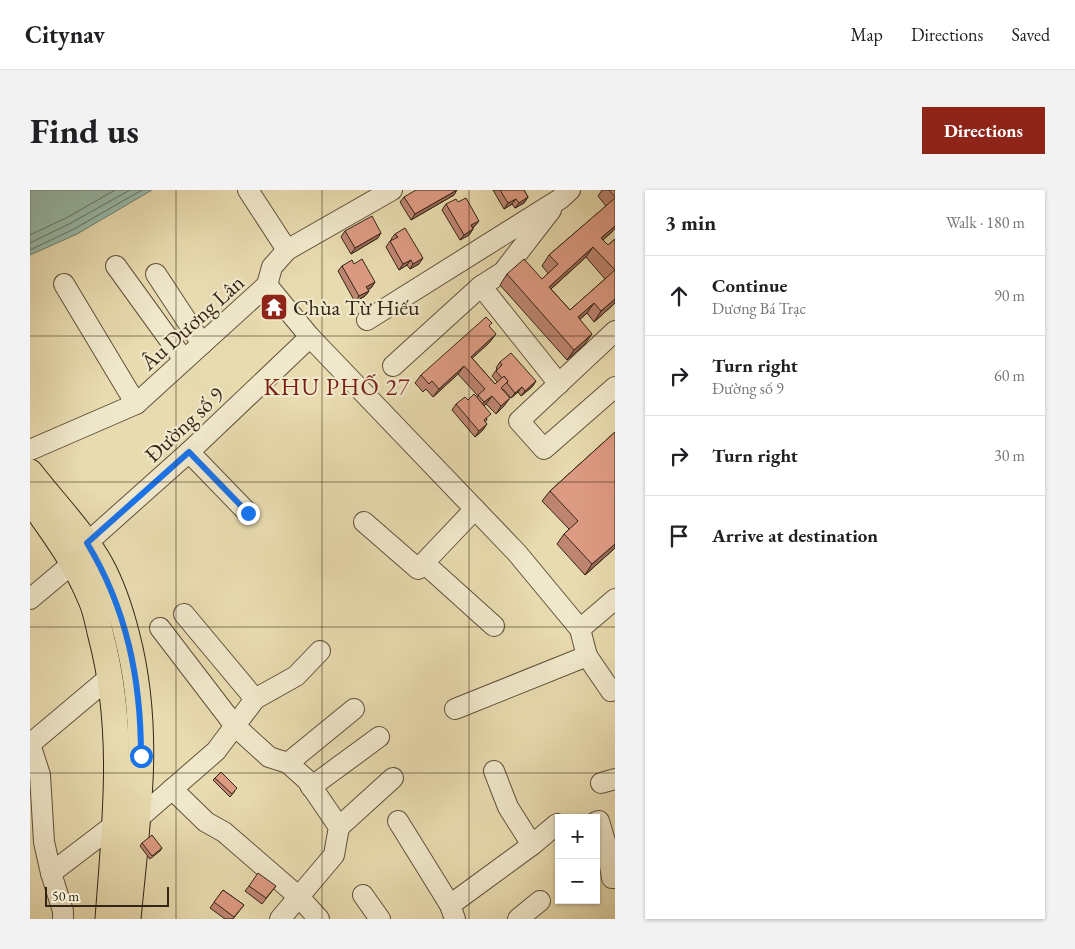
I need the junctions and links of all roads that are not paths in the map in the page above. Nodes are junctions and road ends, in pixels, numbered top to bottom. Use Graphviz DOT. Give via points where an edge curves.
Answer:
graph roads {
  1 [pos="248,190"];
  2 [pos="392,190"];
  3 [pos="565,194"];
  4 [pos="287,250"];
  5 [pos="116,266"];
  6 [pos="156,274"];
  7 [pos="64,284"];
  8 [pos="267,285"];
  9 [pos="481,286"];
  10 [pos="367,320"];
  11 [pos="615,331"];
  12 [pos="310,337"];
  13 [pos="202,344"];
  14 [pos="184,360"];
  15 [pos="393,366"];
  16 [pos="559,384"];
  17 [pos="615,388"];
  18 [pos="136,404"];
  19 [pos="30,450"];
  20 [pos="189,452"];
  21 [pos="30,455"];
  22 [pos="30,472"];
  23 [pos="34,503"];
  24 [pos="475,509"];
  25 [pos="248,513"];
  26 [pos="364,522"];
  27 [pos="80,552"];
  28 [pos="424,563"];
  29 [pos="30,599"];
  30 [pos="615,599"];
  31 [pos="184,614"];
  32 [pos="494,626"];
  33 [pos="160,628"];
  34 [pos="580,629"];
  35 [pos="320,651"];
  36 [pos="587,656"];
  37 [pos="111,676"];
  38 [pos="615,690"];
  39 [pos="255,700"];
  40 [pos="354,709"];
  41 [pos="455,709"];
  42 [pos="235,726"];
  43 [pos="379,737"];
  44 [pos="30,744"];
  45 [pos="288,763"];
  46 [pos="494,771"];
  47 [pos="393,778"];
  48 [pos="35,779"];
  49 [pos="311,787"];
  50 [pos="172,789"];
  51 [pos="139,818"];
  52 [pos="398,822"];
  53 [pos="114,824"];
  54 [pos="600,824"];
  55 [pos="555,826"];
  56 [pos="339,827"];
  57 [pos="532,845"];
  58 [pos="51,873"];
  59 [pos="614,881"];
  60 [pos="363,895"];
  61 [pos="298,897"];
  62 [pos="540,901"];
  63 [pos="453,912"];
  64 [pos="281,918"];
  65 [pos="63,919"];
  66 [pos="108,919"];
  67 [pos="128,919"];
  68 [pos="319,919"];
  69 [pos="380,919"];
  70 [pos="518,919"];
  1 -- 4 [label="street"];
  2 -- 4 [label="street, Âu Dương Lân"];
  3 -- 9 [label="street" via="503,272"];
  3 -- 10 [label="street"];
  4 -- 8 [label="street, Âu Dương Lân" via="272,267"];
  5 -- 14 [label="street"];
  6 -- 13 [label="street"];
  7 -- 18 [label="street"];
  8 -- 12 [label="street"];
  8 -- 13 [label="street, Âu Dương Lân"];
  9 -- 15 [label="street"];
  9 -- 16 [label="street"];
  11 -- 16 [label="street"];
  12 -- 20 [label="street, Đường số 9"];
  12 -- 24 [label="street"];
  13 -- 14 [label="street, Âu Dương Lân"];
  14 -- 18 [label="street, Âu Dương Lân"];
  16 -- 17 [label="street" via="519,421 544,448"];
  18 -- 19 [label="street, Âu Dương Lân"];
  20 -- 25 [label="street"];
  20 -- 27 [label="street, Đường số 9"];
  21 -- 27 [label="street"];
  22 -- 23 [label="main road"];
  23 -- 27 [label="main road"];
  23 -- 27 [label="street"];
  24 -- 28 [label="street"];
  24 -- 34 [label="street" via="517,552"];
  26 -- 28 [label="street" via="418,570"];
  27 -- 29 [label="street, Đường số 9"];
  27 -- 37 [label="main road"];
  27 -- 51 [label="main road" via="102,567 116,598 131,653 140,712"];
  28 -- 32 [label="street"];
  30 -- 34 [label="street"];
  31 -- 39 [label="street"];
  33 -- 42 [label="street"];
  34 -- 36 [label="street"];
  35 -- 39 [label="street" via="296,676"];
  36 -- 38 [label="street" via="611,691"];
  36 -- 41 [label="street"];
  37 -- 44 [label="street"];
  37 -- 53 [label="main road" via="118,772"];
  39 -- 42 [label="street"];
  40 -- 45 [label="street"];
  42 -- 45 [label="street" via="269,757"];
  42 -- 50 [label="street" via="216,751"];
  43 -- 49 [label="street"];
  44 -- 48 [label="street"];
  45 -- 49 [label="street"];
  46 -- 57 [label="street" via="508,808"];
  47 -- 56 [label="street"];
  48 -- 58 [label="street"];
  49 -- 56 [label="street"];
  50 -- 51 [label="street"];
  50 -- 61 [label="street" via="206,822 224,832"];
  51 -- 53 [label="main road"];
  51 -- 67 [label="main road"];
  52 -- 63 [label="street"];
  53 -- 58 [label="street"];
  53 -- 66 [label="main road"];
  54 -- 59 [label="street"];
  55 -- 57 [label="street"];
  56 -- 61 [label="street" via="334,855"];
  57 -- 63 [label="street"];
  58 -- 65 [label="street"];
  60 -- 69 [label="street"];
  61 -- 64 [label="street"];
  61 -- 68 [label="street"];
  62 -- 70 [label="street"];
}
